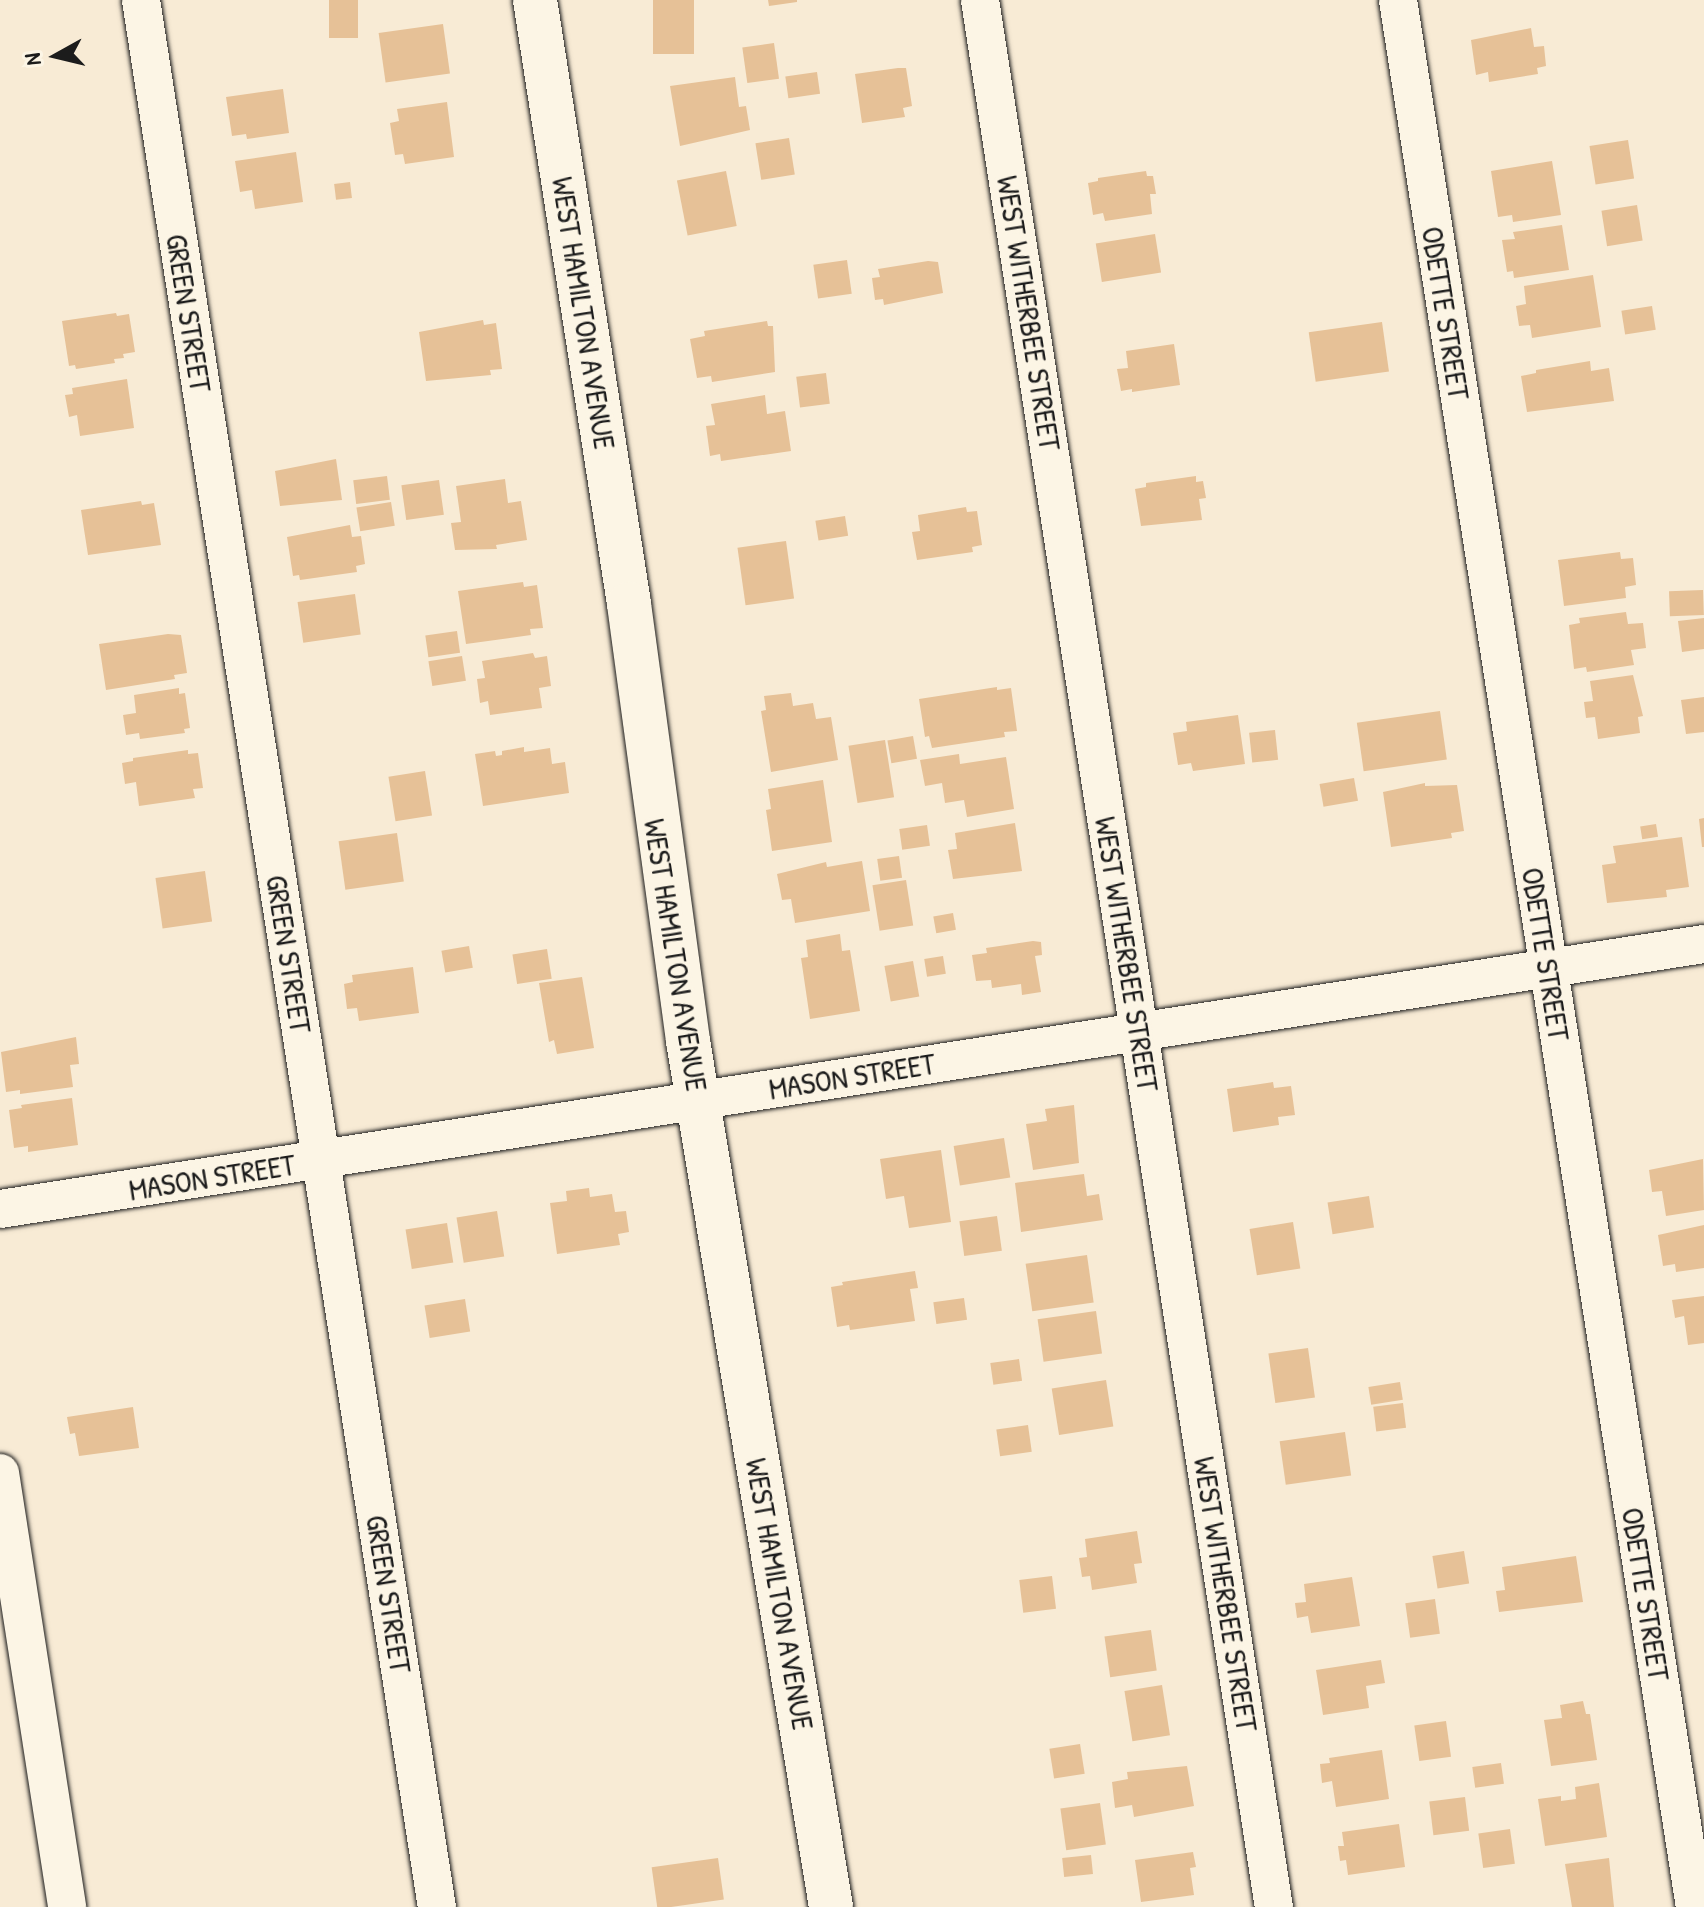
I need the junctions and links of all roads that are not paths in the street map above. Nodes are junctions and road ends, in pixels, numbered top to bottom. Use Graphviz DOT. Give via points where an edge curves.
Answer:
graph roads {
  1 [pos="141,0"];
  2 [pos="535,0"];
  3 [pos="980,0"];
  4 [pos="1398,0"];
  5 [pos="1704,944"];
  6 [pos="1548,968"];
  7 [pos="1139,1032"];
  8 [pos="698,1100"];
  9 [pos="321,1160"];
  10 [pos="0,1209"];
  11 [pos="0,1473"];
  12 [pos="67,1907"];
  13 [pos="437,1907"];
  14 [pos="831,1907"];
  15 [pos="1274,1907"];
  16 [pos="1695,1907"];
  1 -- 9 [label="street, GREEN STREET"];
  2 -- 8 [label="street, WEST HAMILTON AVENUE" via="629,604"];
  3 -- 7 [label="street, WEST WITHERBEE STREET"];
  4 -- 6 [label="street, ODETTE STREET"];
  5 -- 6 [label="street, MASON STREET"];
  6 -- 7 [label="street, MASON STREET"];
  6 -- 16 [label="street, ODETTE STREET"];
  7 -- 8 [label="street, MASON STREET"];
  7 -- 15 [label="street, WEST WITHERBEE STREET"];
  8 -- 9 [label="street, MASON STREET"];
  8 -- 14 [label="street, WEST HAMILTON AVENUE"];
  9 -- 10 [label="street, MASON STREET"];
  9 -- 13 [label="street, GREEN STREET"];
  11 -- 12 [label="street"];
}
